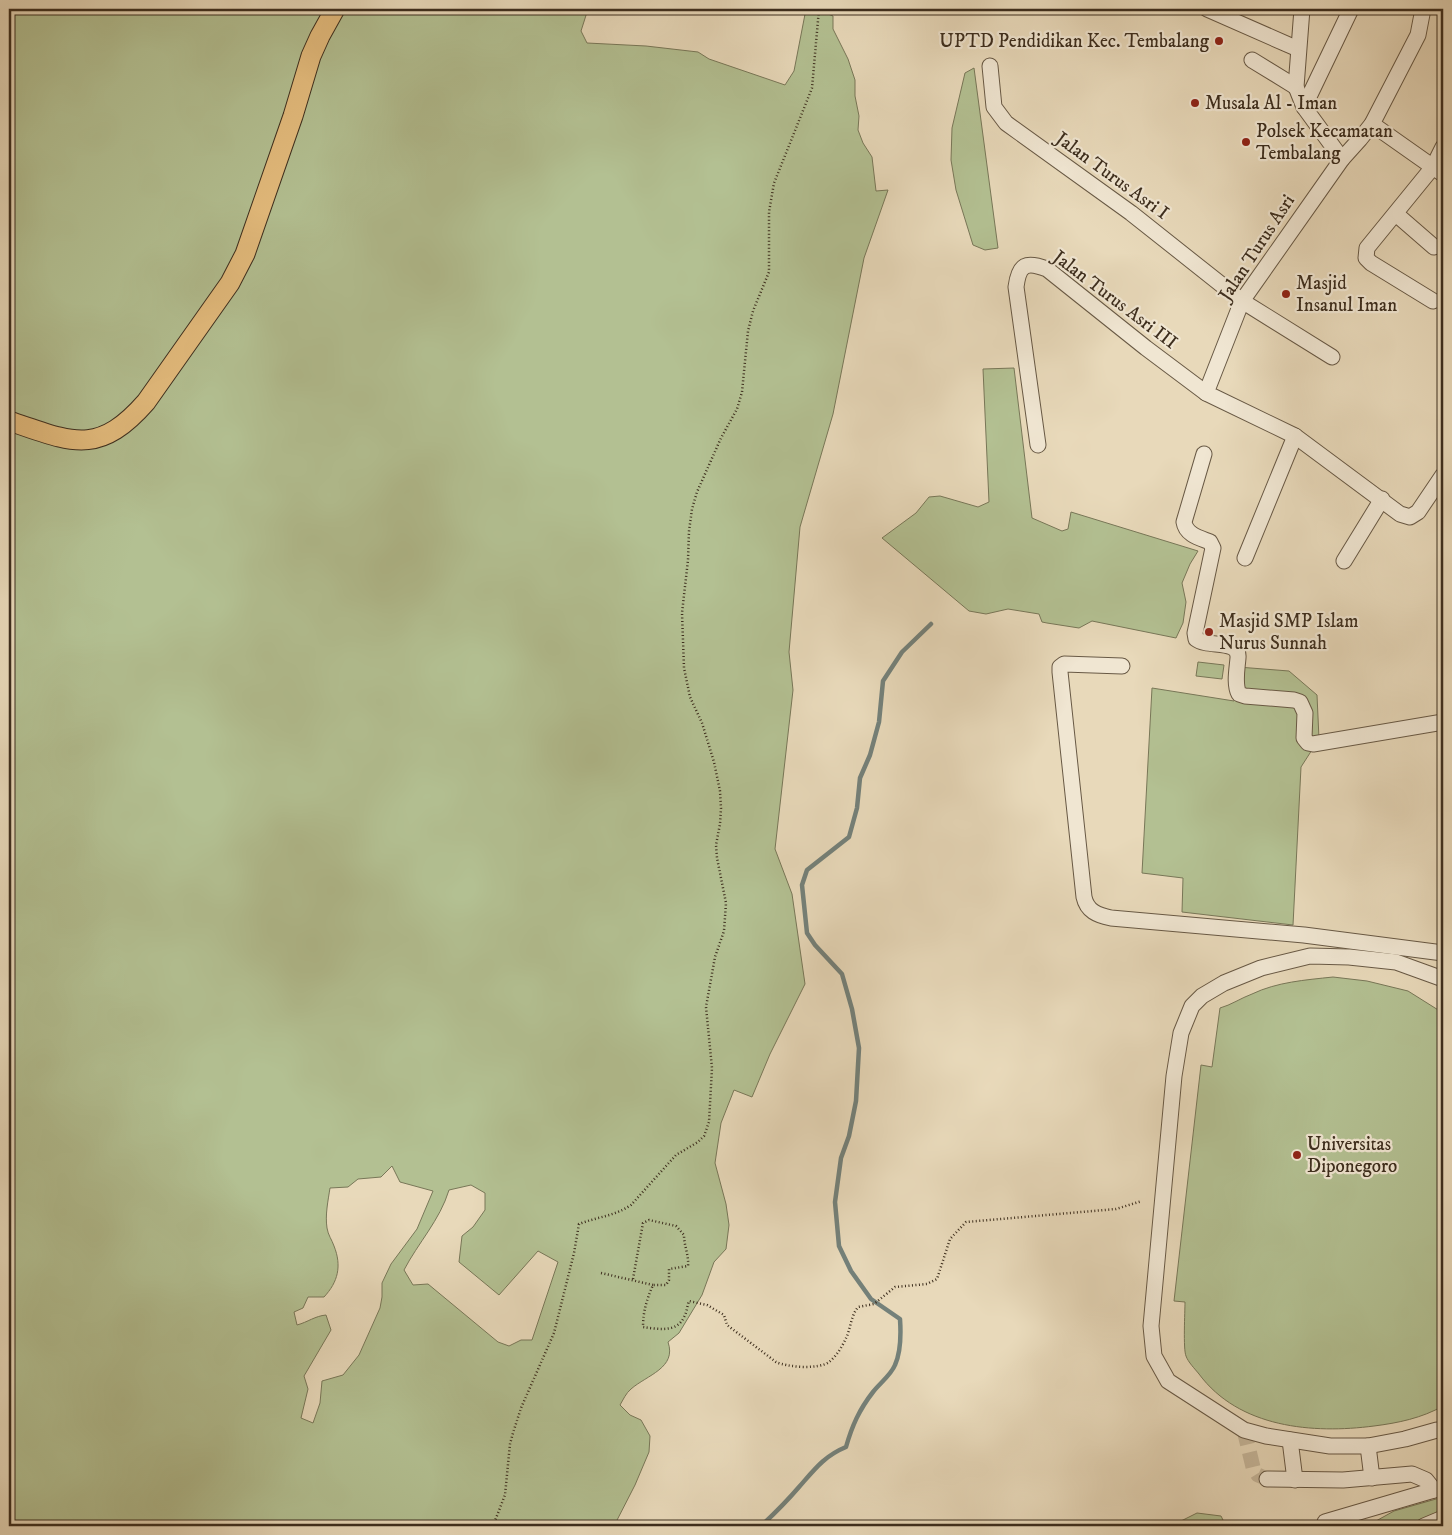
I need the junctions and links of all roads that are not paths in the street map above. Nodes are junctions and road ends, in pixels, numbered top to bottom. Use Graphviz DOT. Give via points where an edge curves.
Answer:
graph roads {
  1 [pos="335,9"];
  2 [pos="1207,9"];
  3 [pos="1302,9"];
  4 [pos="1352,9"];
  5 [pos="1423,9"];
  6 [pos="1298,49"];
  7 [pos="1252,60"];
  8 [pos="990,66"];
  9 [pos="1296,87"];
  10 [pos="1304,107"];
  11 [pos="1372,124"];
  12 [pos="1443,147"];
  13 [pos="1342,159"];
  14 [pos="1438,170"];
  15 [pos="1396,214"];
  16 [pos="1434,247"];
  17 [pos="1242,301"];
  18 [pos="1433,301"];
  19 [pos="1332,357"];
  20 [pos="1206,393"];
  21 [pos="9,421"];
  22 [pos="1295,436"];
  23 [pos="1038,445"];
  24 [pos="1204,454"];
  25 [pos="1443,474"];
  26 [pos="1382,499"];
  27 [pos="1244,558"];
  28 [pos="1344,561"];
  29 [pos="1122,666"];
  30 [pos="1443,722"];
  31 [pos="1443,953"];
  32 [pos="1443,979"];
  33 [pos="1436,1430"];
  34 [pos="1290,1440"];
  35 [pos="1368,1446"];
  36 [pos="1372,1478"];
  37 [pos="1267,1479"];
  38 [pos="1295,1480"];
  39 [pos="1438,1489"];
  40 [pos="1443,1518"];
  41 [pos="1326,1522"];
  42 [pos="1424,1526"];
  1 -- 21 [label="main road" via="311,56 245,254 230,283 146,402 118,429 107,436 89,440 65,439"];
  2 -- 6 [label="street"];
  3 -- 6 [label="street"];
  4 -- 10 [label="street"];
  5 -- 11 [label="street, Jalan Turus Asri" via="1418,36"];
  6 -- 9 [label="street"];
  7 -- 9 [label="street"];
  8 -- 17 [label="street, Jalan Turus Asri I" via="994,106 1006,124 1131,213"];
  9 -- 10 [label="street"];
  10 -- 13 [label="street"];
  11 -- 13 [label="street, Jalan Turus Asri"];
  11 -- 14 [label="street"];
  12 -- 14 [label="street"];
  13 -- 17 [label="street, Jalan Turus Asri"];
  14 -- 15 [label="street"];
  15 -- 16 [label="street"];
  15 -- 18 [label="street" via="1367,248 1366,258"];
  17 -- 19 [label="street, Jalan Turus Asri I"];
  17 -- 20 [label="street, Jalan Turus Asri"];
  20 -- 22 [label="street"];
  20 -- 23 [label="street, Jalan Turus Asri III" via="1047,270 1028,265 1018,274 1016,287"];
  22 -- 26 [label="street"];
  22 -- 27 [label="street"];
  24 -- 30 [label="street" via="1184,522 1189,532 1210,542 1213,548 1195,633 1201,643 1236,648 1239,653 1236,688 1239,694 1300,702 1305,713 1304,738 1313,744"];
  25 -- 26 [label="street" via="1418,512 1410,516 1400,514"];
  26 -- 28 [label="street"];
  29 -- 31 [label="street" via="1064,664 1060,667 1086,907 1097,915 1110,918 1304,934"];
  32 -- 34 [label="street" via="1396,962 1350,956 1310,956 1261,968 1224,983 1192,1006 1181,1032 1173,1085 1152,1316 1154,1356 1168,1381 1244,1430"];
  33 -- 35 [label="street"];
  34 -- 35 [label="street" via="1330,1446"];
  34 -- 38 [label="street"];
  35 -- 36 [label="street"];
  36 -- 38 [label="street"];
  36 -- 39 [label="street" via="1412,1474"];
  37 -- 38 [label="street"];
  39 -- 41 [label="street"];
  40 -- 42 [label="street"];
}
